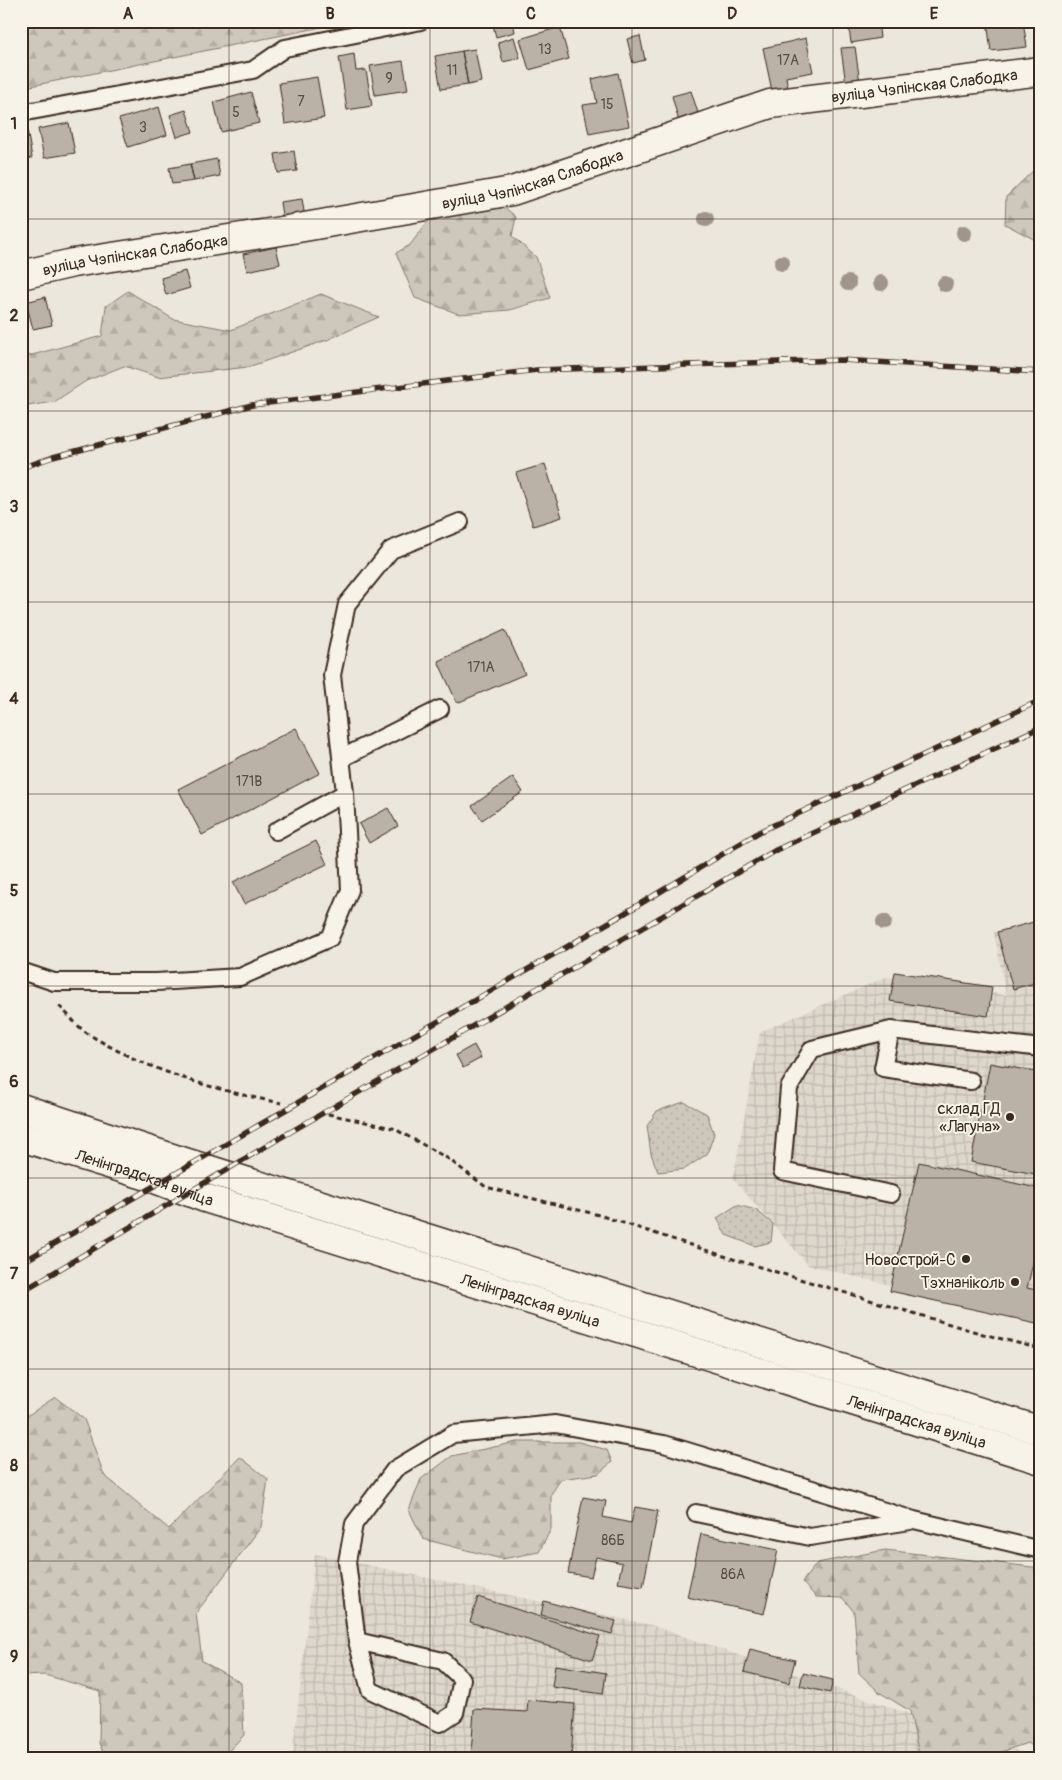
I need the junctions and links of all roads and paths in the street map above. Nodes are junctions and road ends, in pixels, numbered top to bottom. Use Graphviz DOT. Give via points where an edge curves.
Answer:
graph roads {
  1 [pos="421,21"];
  2 [pos="1041,71"];
  3 [pos="21,113"];
  4 [pos="21,275"];
  5 [pos="460,522"];
  6 [pos="440,710"];
  7 [pos="342,758"];
  8 [pos="345,793"];
  9 [pos="276,831"];
  10 [pos="21,971"];
  11 [pos="56,1003"];
  12 [pos="891,1030"];
  13 [pos="1041,1048"];
  14 [pos="971,1081"];
  15 [pos="281,1104"];
  16 [pos="21,1108"];
  17 [pos="328,1114"];
  18 [pos="21,1137"];
  19 [pos="891,1194"];
  20 [pos="1041,1349"];
  21 [pos="1041,1431"];
  22 [pos="1041,1460"];
  23 [pos="696,1512"];
  24 [pos="914,1520"];
  25 [pos="1041,1550"];
  26 [pos="357,1641"];
  1 -- 3 [label="lane" via="285,48 253,70"];
  2 -- 4 [label="main road, вуліца Чэпінская Слабодка" via="770,104 512,190 281,231 73,263"];
  5 -- 7 [label="lane" via="391,550 347,604 332,675"];
  6 -- 7 [label="lane"];
  7 -- 8 [label="lane"];
  8 -- 9 [label="lane"];
  8 -- 10 [label="lane" via="350,890 330,938 240,977 156,982 54,982"];
  11 -- 15 [label="path" via="88,1034 164,1073"];
  12 -- 13 [label="lane"];
  12 -- 14 [label="lane" via="883,1068"];
  12 -- 19 [label="lane" via="812,1049 789,1088 782,1171"];
  16 -- 21 [label="main road, Ленінградская вуліца"];
  17 -- 20 [label="path" via="393,1128 447,1158 486,1187 599,1215 733,1259"];
  18 -- 22 [label="main road, Ленінградская вуліца" via="147,1176 205,1198"];
  23 -- 24 [label="lane" via="810,1537"];
  24 -- 25 [label="lane"];
  24 -- 26 [label="lane" via="646,1440 555,1424 453,1434 395,1469 354,1524 347,1562"];
  26 -- 26 [label="lane" via="370,1690 440,1723 455,1713 462,1679 443,1661"];
}
